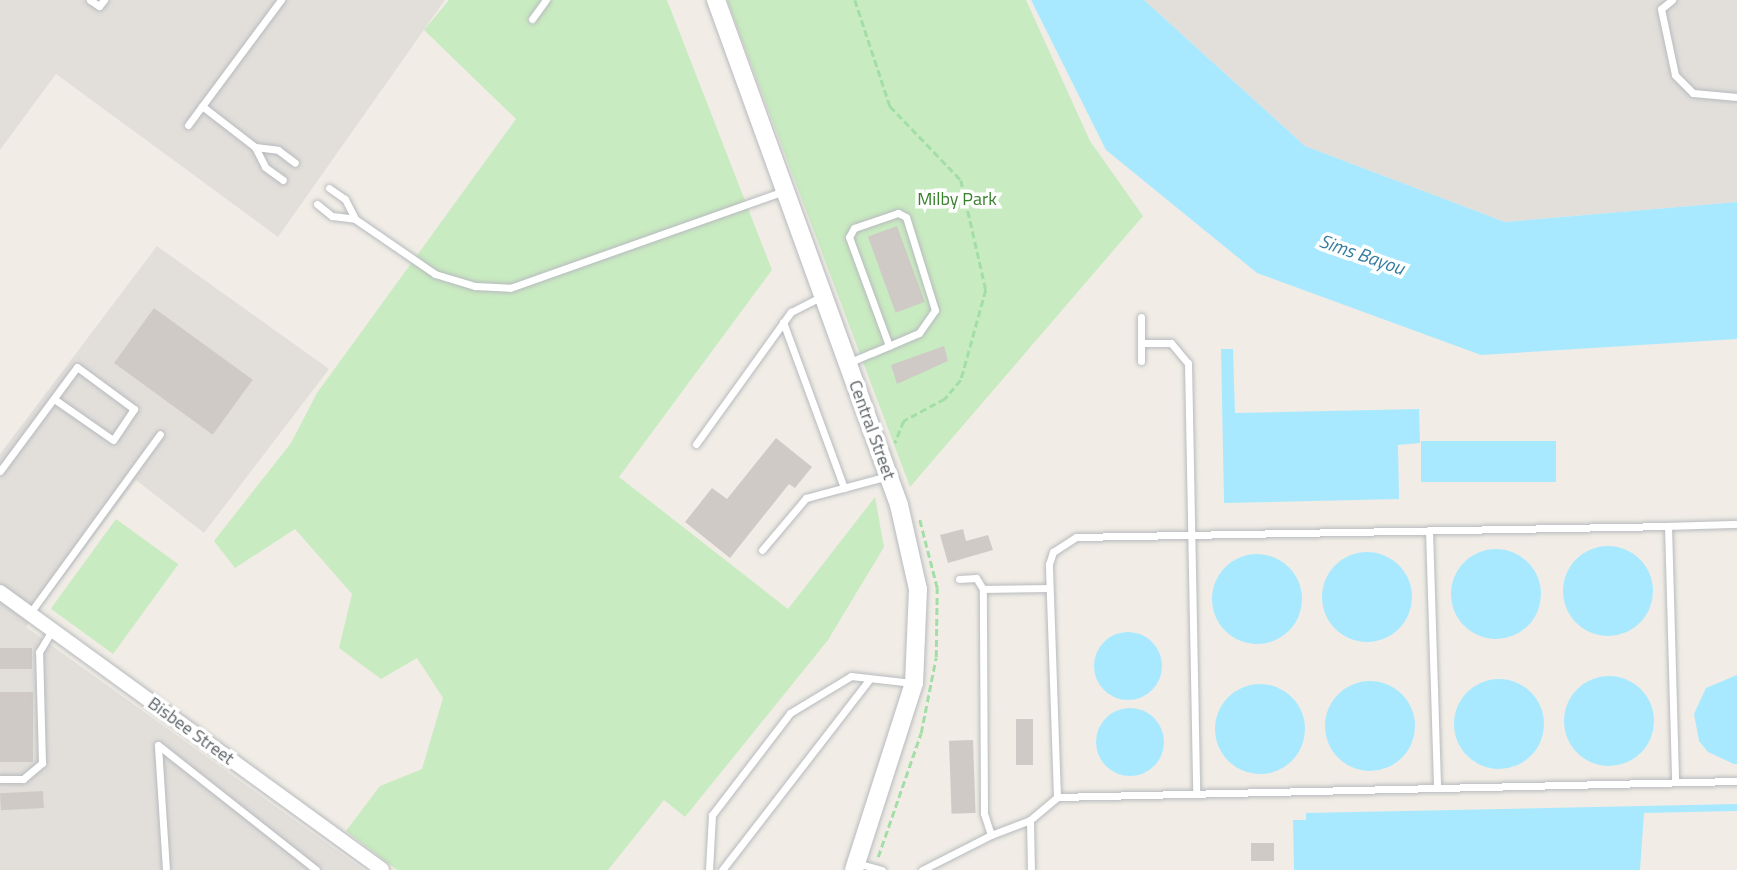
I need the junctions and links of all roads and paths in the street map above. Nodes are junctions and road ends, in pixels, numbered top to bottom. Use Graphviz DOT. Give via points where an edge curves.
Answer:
graph roads {
  1 [pos="90,0"];
  2 [pos="104,0"];
  3 [pos="281,0"];
  4 [pos="546,0"];
  5 [pos="716,0"];
  6 [pos="855,0"];
  7 [pos="1672,0"];
  8 [pos="532,19"];
  9 [pos="1737,97"];
  10 [pos="201,106"];
  11 [pos="188,125"];
  12 [pos="255,147"];
  13 [pos="295,163"];
  14 [pos="283,180"];
  15 [pos="329,188"];
  16 [pos="785,191"];
  17 [pos="317,204"];
  18 [pos="355,219"];
  19 [pos="823,295"];
  20 [pos="1141,317"];
  21 [pos="783,322"];
  22 [pos="1141,343"];
  23 [pos="889,346"];
  24 [pos="1140,361"];
  25 [pos="848,363"];
  26 [pos="54,399"];
  27 [pos="160,434"];
  28 [pos="696,444"];
  29 [pos="894,452"];
  30 [pos="0,471"];
  31 [pos="888,476"];
  32 [pos="844,488"];
  33 [pos="915,511"];
  34 [pos="1737,524"];
  35 [pos="1668,526"];
  36 [pos="1429,530"];
  37 [pos="1192,534"];
  38 [pos="762,550"];
  39 [pos="959,579"];
  40 [pos="1047,588"];
  41 [pos="983,589"];
  42 [pos="0,592"];
  43 [pos="30,613"];
  44 [pos="53,630"];
  45 [pos="869,680"];
  46 [pos="914,683"];
  47 [pos="0,779"];
  48 [pos="1737,781"];
  49 [pos="1675,782"];
  50 [pos="1437,788"];
  51 [pos="1196,794"];
  52 [pos="1056,797"];
  53 [pos="1030,820"];
  54 [pos="991,835"];
  55 [pos="855,866"];
  56 [pos="878,869"];
  57 [pos="166,870"];
  58 [pos="316,870"];
  59 [pos="382,870"];
  60 [pos="709,870"];
  61 [pos="722,870"];
  62 [pos="922,870"];
  63 [pos="1031,870"];
  1 -- 2 [label="lane" via="99,6"];
  3 -- 10 [label="lane"];
  4 -- 8 [label="lane"];
  5 -- 16 [label="street, Central Street"];
  6 -- 29 [label="path" via="890,106 931,142 961,180 986,290 961,380 945,399 904,421"];
  7 -- 9 [label="lane" via="1661,9 1675,75 1693,93"];
  10 -- 11 [label="lane"];
  10 -- 12 [label="lane"];
  12 -- 13 [label="lane" via="278,150"];
  12 -- 14 [label="lane" via="265,167"];
  15 -- 18 [label="lane" via="345,199"];
  16 -- 18 [label="lane" via="544,280 510,288 475,286 435,274"];
  16 -- 19 [label="street, Central Street"];
  17 -- 18 [label="lane" via="332,216"];
  19 -- 21 [label="lane" via="791,312"];
  19 -- 25 [label="street, Central Street"];
  20 -- 22 [label="lane"];
  21 -- 28 [label="lane"];
  21 -- 32 [label="lane"];
  22 -- 24 [label="lane"];
  22 -- 37 [label="lane" via="1171,343 1188,363"];
  23 -- 23 [label="lane" via="919,333 935,310 906,217 898,213 854,228 849,237"];
  23 -- 25 [label="lane"];
  25 -- 31 [label="street, Central Street"];
  26 -- 26 [label="lane" via="77,367 134,409 113,440"];
  26 -- 30 [label="lane"];
  27 -- 43 [label="lane"];
  31 -- 32 [label="lane"];
  31 -- 46 [label="street, Central Street" via="909,537 918,589"];
  32 -- 38 [label="lane" via="802,500"];
  33 -- 56 [label="path" via="926,533 937,588 936,657 917,746"];
  34 -- 35 [label="lane"];
  35 -- 36 [label="lane"];
  35 -- 49 [label="lane"];
  36 -- 37 [label="lane"];
  36 -- 50 [label="lane"];
  37 -- 40 [label="lane" via="1076,537 1053,552"];
  37 -- 51 [label="lane"];
  39 -- 41 [label="lane" via="976,578"];
  40 -- 41 [label="lane"];
  40 -- 52 [label="lane"];
  41 -- 54 [label="lane" via="984,813"];
  42 -- 43 [label="street, Bisbee Street"];
  43 -- 44 [label="street, Bisbee Street"];
  44 -- 47 [label="lane" via="39,652 42,763 23,779"];
  44 -- 59 [label="street, Bisbee Street"];
  45 -- 46 [label="lane"];
  45 -- 60 [label="lane" via="851,676 790,713 712,815"];
  45 -- 61 [label="lane"];
  46 -- 55 [label="street, Central Street"];
  48 -- 49 [label="lane"];
  49 -- 50 [label="lane"];
  50 -- 51 [label="lane"];
  51 -- 52 [label="lane"];
  52 -- 53 [label="lane"];
  53 -- 54 [label="lane"];
  53 -- 63 [label="lane"];
  54 -- 62 [label="lane"];
  55 -- 56 [label="lane"];
  57 -- 58 [label="lane" via="158,745"];
}
